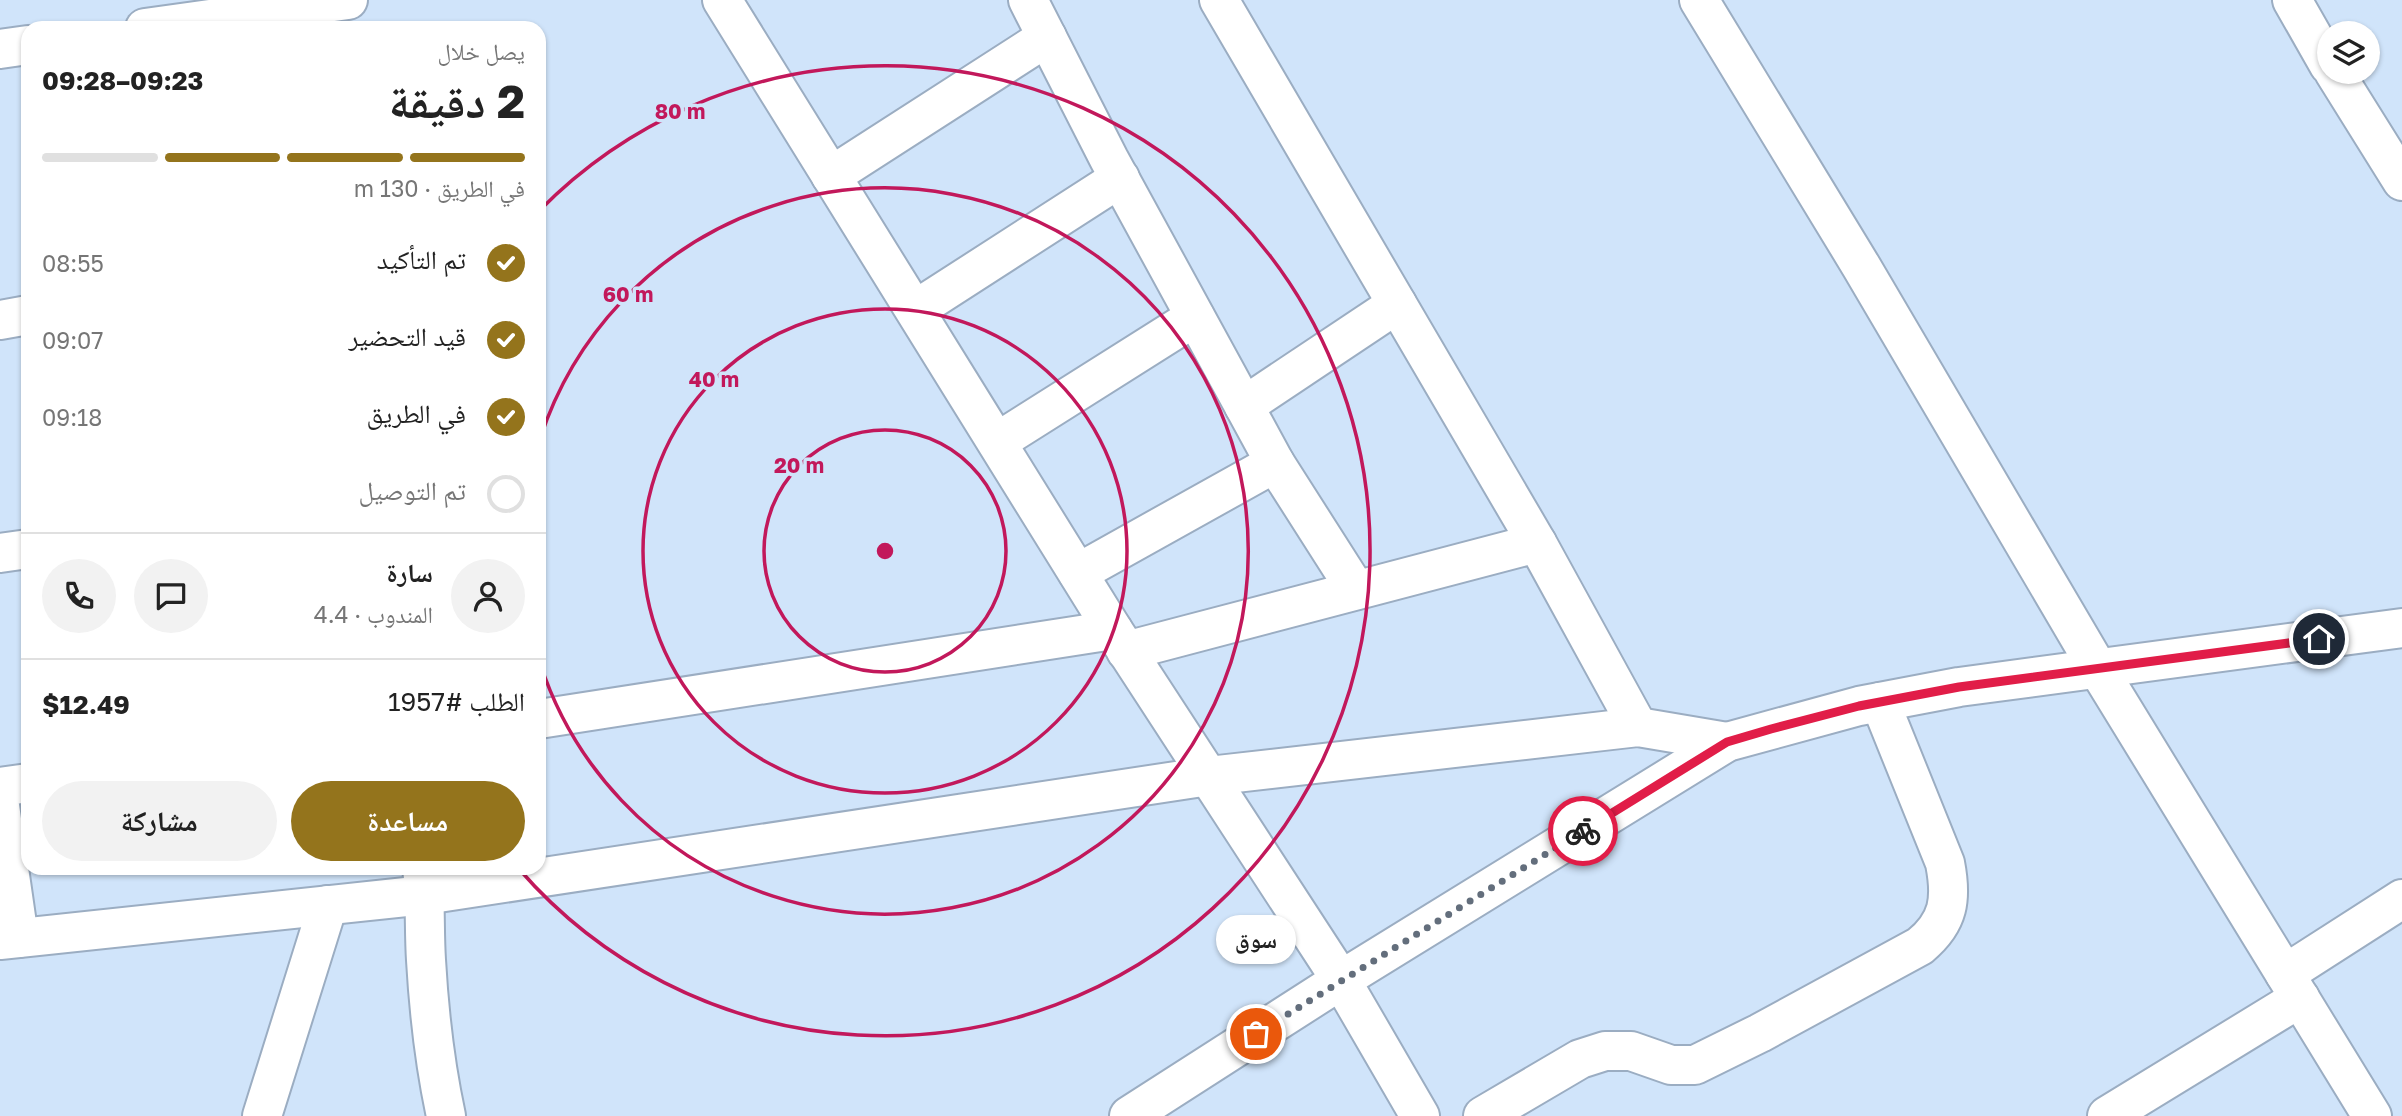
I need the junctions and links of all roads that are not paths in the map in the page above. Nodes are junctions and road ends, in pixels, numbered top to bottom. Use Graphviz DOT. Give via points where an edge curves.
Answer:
graph roads {
  1 [pos="348,0"];
  2 [pos="722,0"];
  3 [pos="1028,0"];
  4 [pos="1219,0"];
  5 [pos="1699,0"];
  6 [pos="2292,0"];
  7 [pos="303,17"];
  8 [pos="246,21"];
  9 [pos="1047,37"];
  10 [pos="2317,44"];
  11 [pos="21,46"];
  12 [pos="0,49"];
  13 [pos="2341,84"];
  14 [pos="831,176"];
  15 [pos="1120,177"];
  16 [pos="2402,181"];
  17 [pos="1397,304"];
  18 [pos="915,310"];
  19 [pos="21,316"];
  20 [pos="1195,317"];
  21 [pos="0,320"];
  22 [pos="1244,406"];
  23 [pos="997,442"];
  24 [pos="1275,463"];
  25 [pos="1538,543"];
  26 [pos="21,551"];
  27 [pos="0,553"];
  28 [pos="1078,573"];
  29 [pos="1356,590"];
  30 [pos="2402,628"];
  31 [pos="1119,640"];
  32 [pos="2098,669"];
  33 [pos="1880,702"];
  34 [pos="546,718"];
  35 [pos="1638,727"];
  36 [pos="1727,742"];
  37 [pos="1209,776"];
  38 [pos="21,784"];
  39 [pos="0,787"];
  40 [pos="0,806"];
  41 [pos="546,866"];
  42 [pos="476,875"];
  43 [pos="424,882"];
  44 [pos="2402,899"];
  45 [pos="328,905"];
  46 [pos="10,939"];
  47 [pos="1341,980"];
  48 [pos="2292,986"];
  49 [pos="262,1116"];
  50 [pos="446,1116"];
  51 [pos="1129,1116"];
  52 [pos="1420,1116"];
  53 [pos="1483,1116"];
  54 [pos="2107,1116"];
  55 [pos="2372,1116"];
  1 -- 7 [label="street"];
  2 -- 14 [label="street"];
  3 -- 9 [label="street"];
  4 -- 17 [label="street"];
  5 -- 32 [label="street"];
  6 -- 10 [label="street"];
  7 -- 8 [label="street"];
  9 -- 14 [label="street"];
  9 -- 15 [label="street"];
  11 -- 12 [label="street"];
  13 -- 16 [label="street"];
  14 -- 18 [label="street"];
  15 -- 18 [label="street"];
  15 -- 20 [label="street"];
  17 -- 22 [label="street"];
  17 -- 25 [label="street"];
  18 -- 23 [label="street"];
  19 -- 21 [label="street"];
  20 -- 22 [label="street"];
  20 -- 23 [label="street"];
  22 -- 24 [label="street"];
  23 -- 28 [label="street"];
  24 -- 28 [label="street"];
  24 -- 29 [label="street"];
  25 -- 29 [label="street"];
  25 -- 35 [label="street"];
  26 -- 27 [label="street"];
  28 -- 31 [label="street"];
  29 -- 31 [label="street"];
  30 -- 32 [label="street"];
  31 -- 34 [label="street"];
  31 -- 37 [label="street"];
  32 -- 33 [label="street"];
  32 -- 48 [label="street"];
  33 -- 36 [label="street"];
  33 -- 53 [label="street" via="1945,863 1950,886 1937,932 1920,946 1695,1065 1671,1065 1631,1051 1605,1051 1580,1059"];
  35 -- 36 [label="street"];
  35 -- 37 [label="street"];
  36 -- 47 [label="street"];
  37 -- 41 [label="street"];
  37 -- 47 [label="street"];
  38 -- 39 [label="street"];
  40 -- 46 [label="street"];
  42 -- 43 [label="street"];
  43 -- 45 [label="street"];
  43 -- 50 [label="street" via="430,1013"];
  44 -- 48 [label="street"];
  45 -- 46 [label="street"];
  45 -- 49 [label="street"];
  47 -- 51 [label="street"];
  47 -- 52 [label="street"];
  48 -- 54 [label="street"];
  48 -- 55 [label="street"];
}
